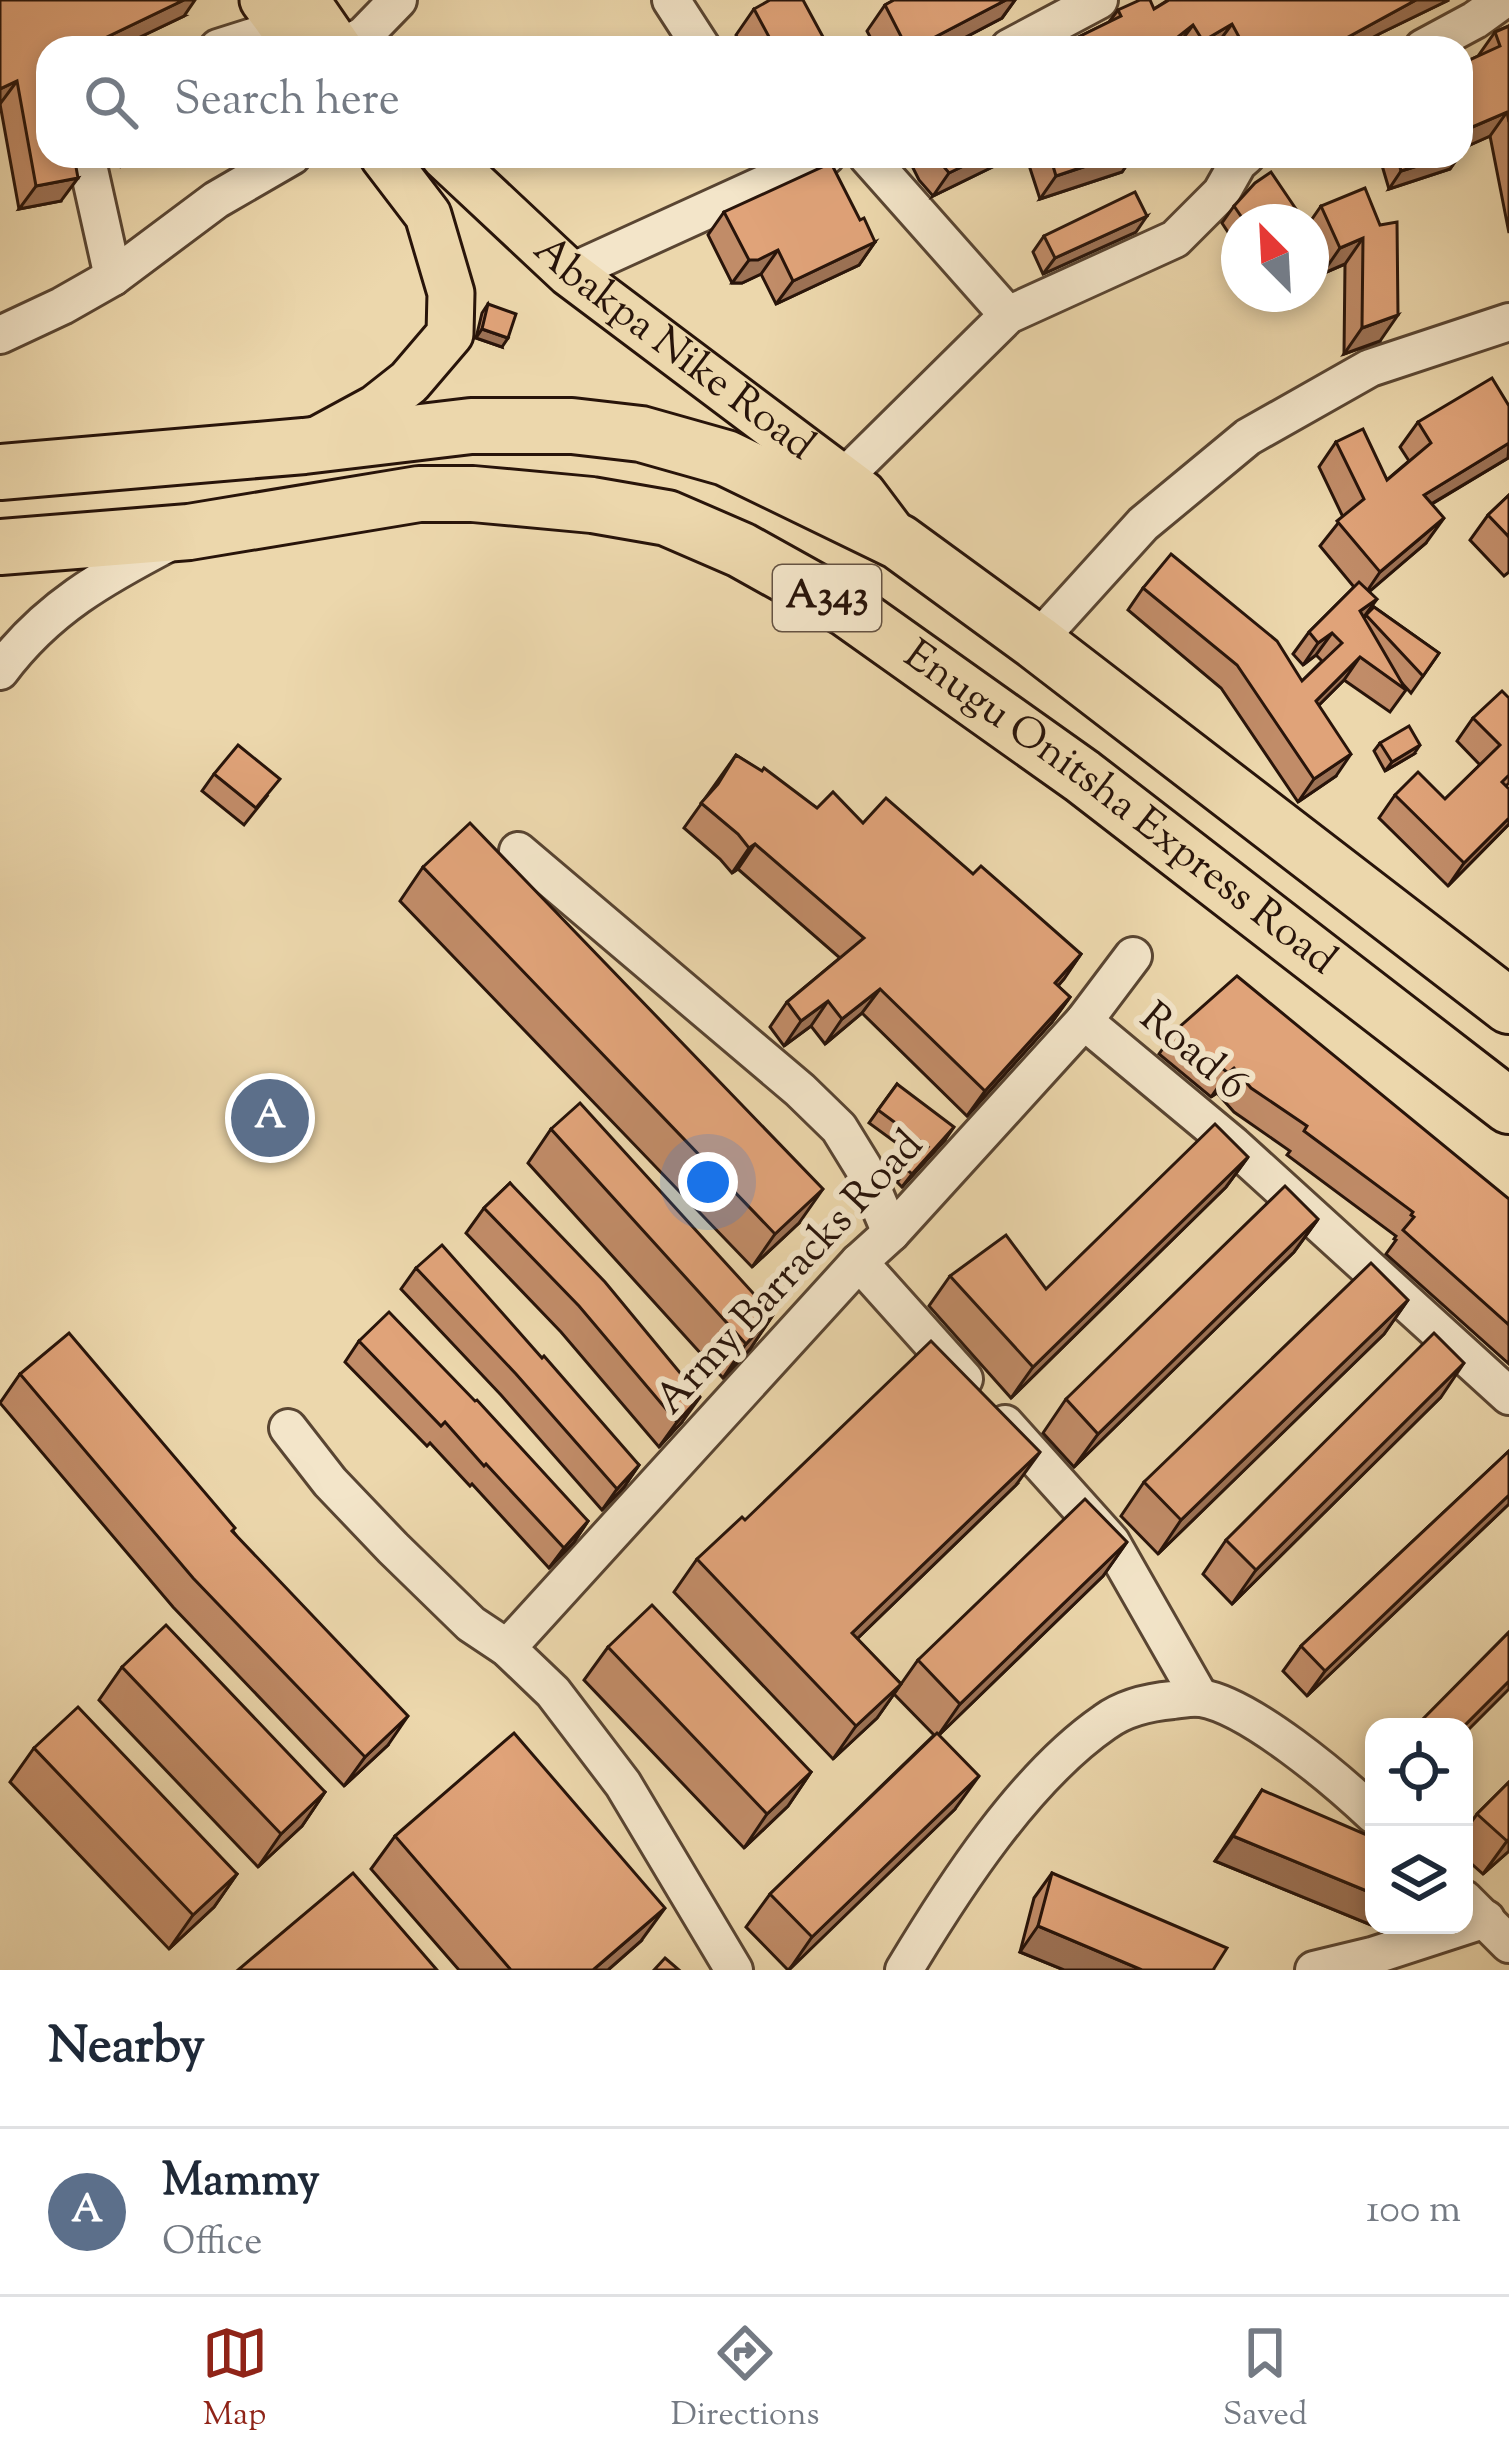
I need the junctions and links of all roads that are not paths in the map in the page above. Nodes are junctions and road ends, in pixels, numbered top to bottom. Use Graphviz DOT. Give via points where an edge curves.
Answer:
graph roads {
  1 [pos="398,0"];
  2 [pos="671,0"];
  3 [pos="1099,0"];
  4 [pos="1503,0"];
  5 [pos="1051,12"];
  6 [pos="287,19"];
  7 [pos="247,36"];
  8 [pos="330,36"];
  9 [pos="361,36"];
  10 [pos="694,36"];
  11 [pos="1023,36"];
  12 [pos="1445,36"];
  13 [pos="89,168"];
  14 [pos="236,168"];
  15 [pos="271,168"];
  16 [pos="392,168"];
  17 [pos="457,168"];
  18 [pos="773,168"];
  19 [pos="878,168"];
  20 [pos="1235,168"];
  21 [pos="216,200"];
  22 [pos="569,273"];
  23 [pos="113,277"];
  24 [pos="1008,315"];
  25 [pos="1509,322"];
  26 [pos="0,335"];
  27 [pos="304,446"];
  28 [pos="0,472"];
  29 [pos="842,478"];
  30 [pos="189,532"];
  31 [pos="899,542"];
  32 [pos="0,547"];
  33 [pos="1036,642"];
  34 [pos="0,671"];
  35 [pos="518,851"];
  36 [pos="1133,956"];
  37 [pos="1509,1006"];
  38 [pos="1084,1021"];
  39 [pos="1509,1106"];
  40 [pos="891,1233"];
  41 [pos="859,1262"];
  42 [pos="1509,1396"];
  43 [pos="288,1428"];
  44 [pos="507,1648"];
  45 [pos="1200,1698"];
  46 [pos="1365,1808"];
  47 [pos="1486,1921"];
  48 [pos="734,1970"];
  49 [pos="904,1970"];
  50 [pos="1314,1970"];
  1 -- 9 [label="street"];
  2 -- 10 [label="street"];
  3 -- 5 [label="street"];
  4 -- 12 [label="street"];
  5 -- 11 [label="street"];
  6 -- 7 [label="street"];
  6 -- 8 [label="main road"];
  13 -- 23 [label="street"];
  14 -- 21 [label="street"];
  15 -- 21 [label="street"];
  16 -- 27 [label="main road" via="428,215 451,293 450,334 376,408"];
  17 -- 22 [label="main road, Abakpa Nike Road"];
  18 -- 22 [label="street"];
  19 -- 24 [label="street"];
  20 -- 24 [label="street" via="1174,238"];
  21 -- 23 [label="street"];
  22 -- 29 [label="main road, Abakpa Nike Road"];
  23 -- 26 [label="street"];
  24 -- 29 [label="street"];
  25 -- 33 [label="street" via="1370,368 1247,437 1143,524"];
  27 -- 28 [label="highway, Enugu Onitsha Express Road / A343"];
  27 -- 31 [label="highway, Enugu Onitsha Express Road / A343" via="471,426 640,434 725,458"];
  29 -- 31 [label="main road, Abakpa Nike Road"];
  30 -- 32 [label="highway, Enugu Onitsha Express Road / A343"];
  30 -- 34 [label="street" via="73,597"];
  30 -- 39 [label="highway, Enugu Onitsha Express Road / A343" via="419,494 473,494 667,518 741,550 847,609 1082,776"];
  31 -- 33 [label="highway, Enugu Onitsha Express Road / A343"];
  33 -- 37 [label="highway, Enugu Onitsha Express Road / A343"];
  35 -- 40 [label="street" via="839,1128"];
  36 -- 38 [label="street, Army Barracks Road"];
  38 -- 40 [label="street, Army Barracks Road"];
  38 -- 42 [label="street, Road 6"];
  40 -- 41 [label="street, Army Barracks Road"];
  41 -- 44 [label="street, Army Barracks Road"];
  41 -- 45 [label="street" via="1111,1542"];
  43 -- 44 [label="street" via="393,1548"];
  44 -- 48 [label="street" via="553,1692 623,1784"];
  45 -- 46 [label="street" via="1249,1717"];
  45 -- 49 [label="street" via="1151,1702 1108,1720 1058,1761 965,1876"];
  47 -- 50 [label="street"];
}
